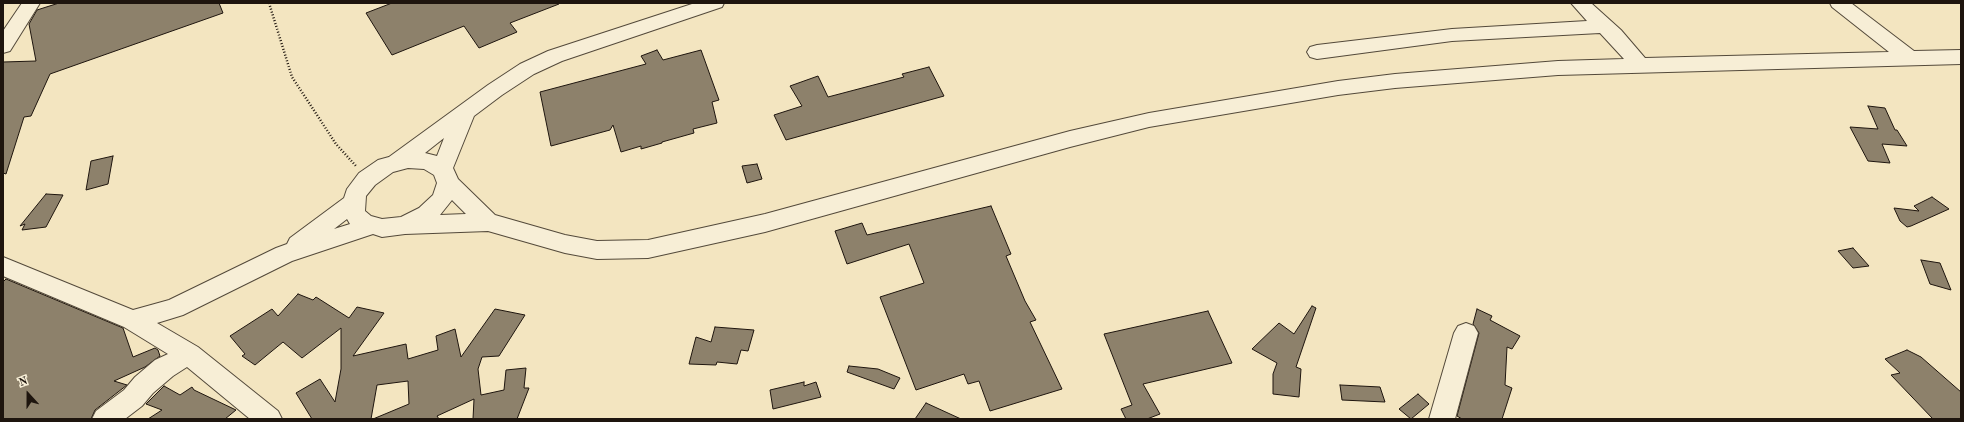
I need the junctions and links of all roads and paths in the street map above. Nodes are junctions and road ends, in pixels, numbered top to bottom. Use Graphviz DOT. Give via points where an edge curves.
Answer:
graph roads {
  1 [pos="31,3"];
  2 [pos="269,3"];
  3 [pos="715,3"];
  4 [pos="1580,3"];
  5 [pos="1839,3"];
  6 [pos="1605,26"];
  7 [pos="3,46"];
  8 [pos="1317,52"];
  9 [pos="1961,57"];
  10 [pos="1909,58"];
  11 [pos="1640,65"];
  12 [pos="465,113"];
  13 [pos="396,162"];
  14 [pos="445,176"];
  15 [pos="367,179"];
  16 [pos="353,203"];
  17 [pos="488,222"];
  18 [pos="405,225"];
  19 [pos="372,226"];
  20 [pos="284,254"];
  21 [pos="3,266"];
  22 [pos="132,320"];
  23 [pos="1466,333"];
  24 [pos="189,354"];
  25 [pos="105,419"];
  26 [pos="269,419"];
  27 [pos="1442,419"];
  1 -- 7 [label="street"];
  2 -- 15 [label="path" via="292,78 336,144"];
  3 -- 12 [label="street" via="555,56 526,69"];
  4 -- 6 [label="street"];
  5 -- 10 [label="street"];
  6 -- 8 [label="street" via="1452,35"];
  6 -- 11 [label="street"];
  9 -- 10 [label="street"];
  10 -- 11 [label="street"];
  11 -- 17 [label="street" via="1558,68 1395,81 1338,88 1149,120 1070,139 765,223 648,249 597,250 564,244"];
  12 -- 13 [label="street"];
  12 -- 14 [label="street"];
  13 -- 14 [label="street" via="428,161"];
  13 -- 15 [label="street"];
  14 -- 17 [label="street"];
  14 -- 18 [label="street" via="442,199 435,207"];
  15 -- 16 [label="street" via="355,195"];
  16 -- 19 [label="street" via="357,217"];
  16 -- 20 [label="street"];
  17 -- 18 [label="street"];
  18 -- 19 [label="street"];
  19 -- 20 [label="street"];
  20 -- 22 [label="street" via="175,308"];
  21 -- 22 [label="street"];
  22 -- 24 [label="street"];
  23 -- 27 [label="street"];
  24 -- 25 [label="street" via="164,368 133,398"];
  24 -- 26 [label="street"];
}
